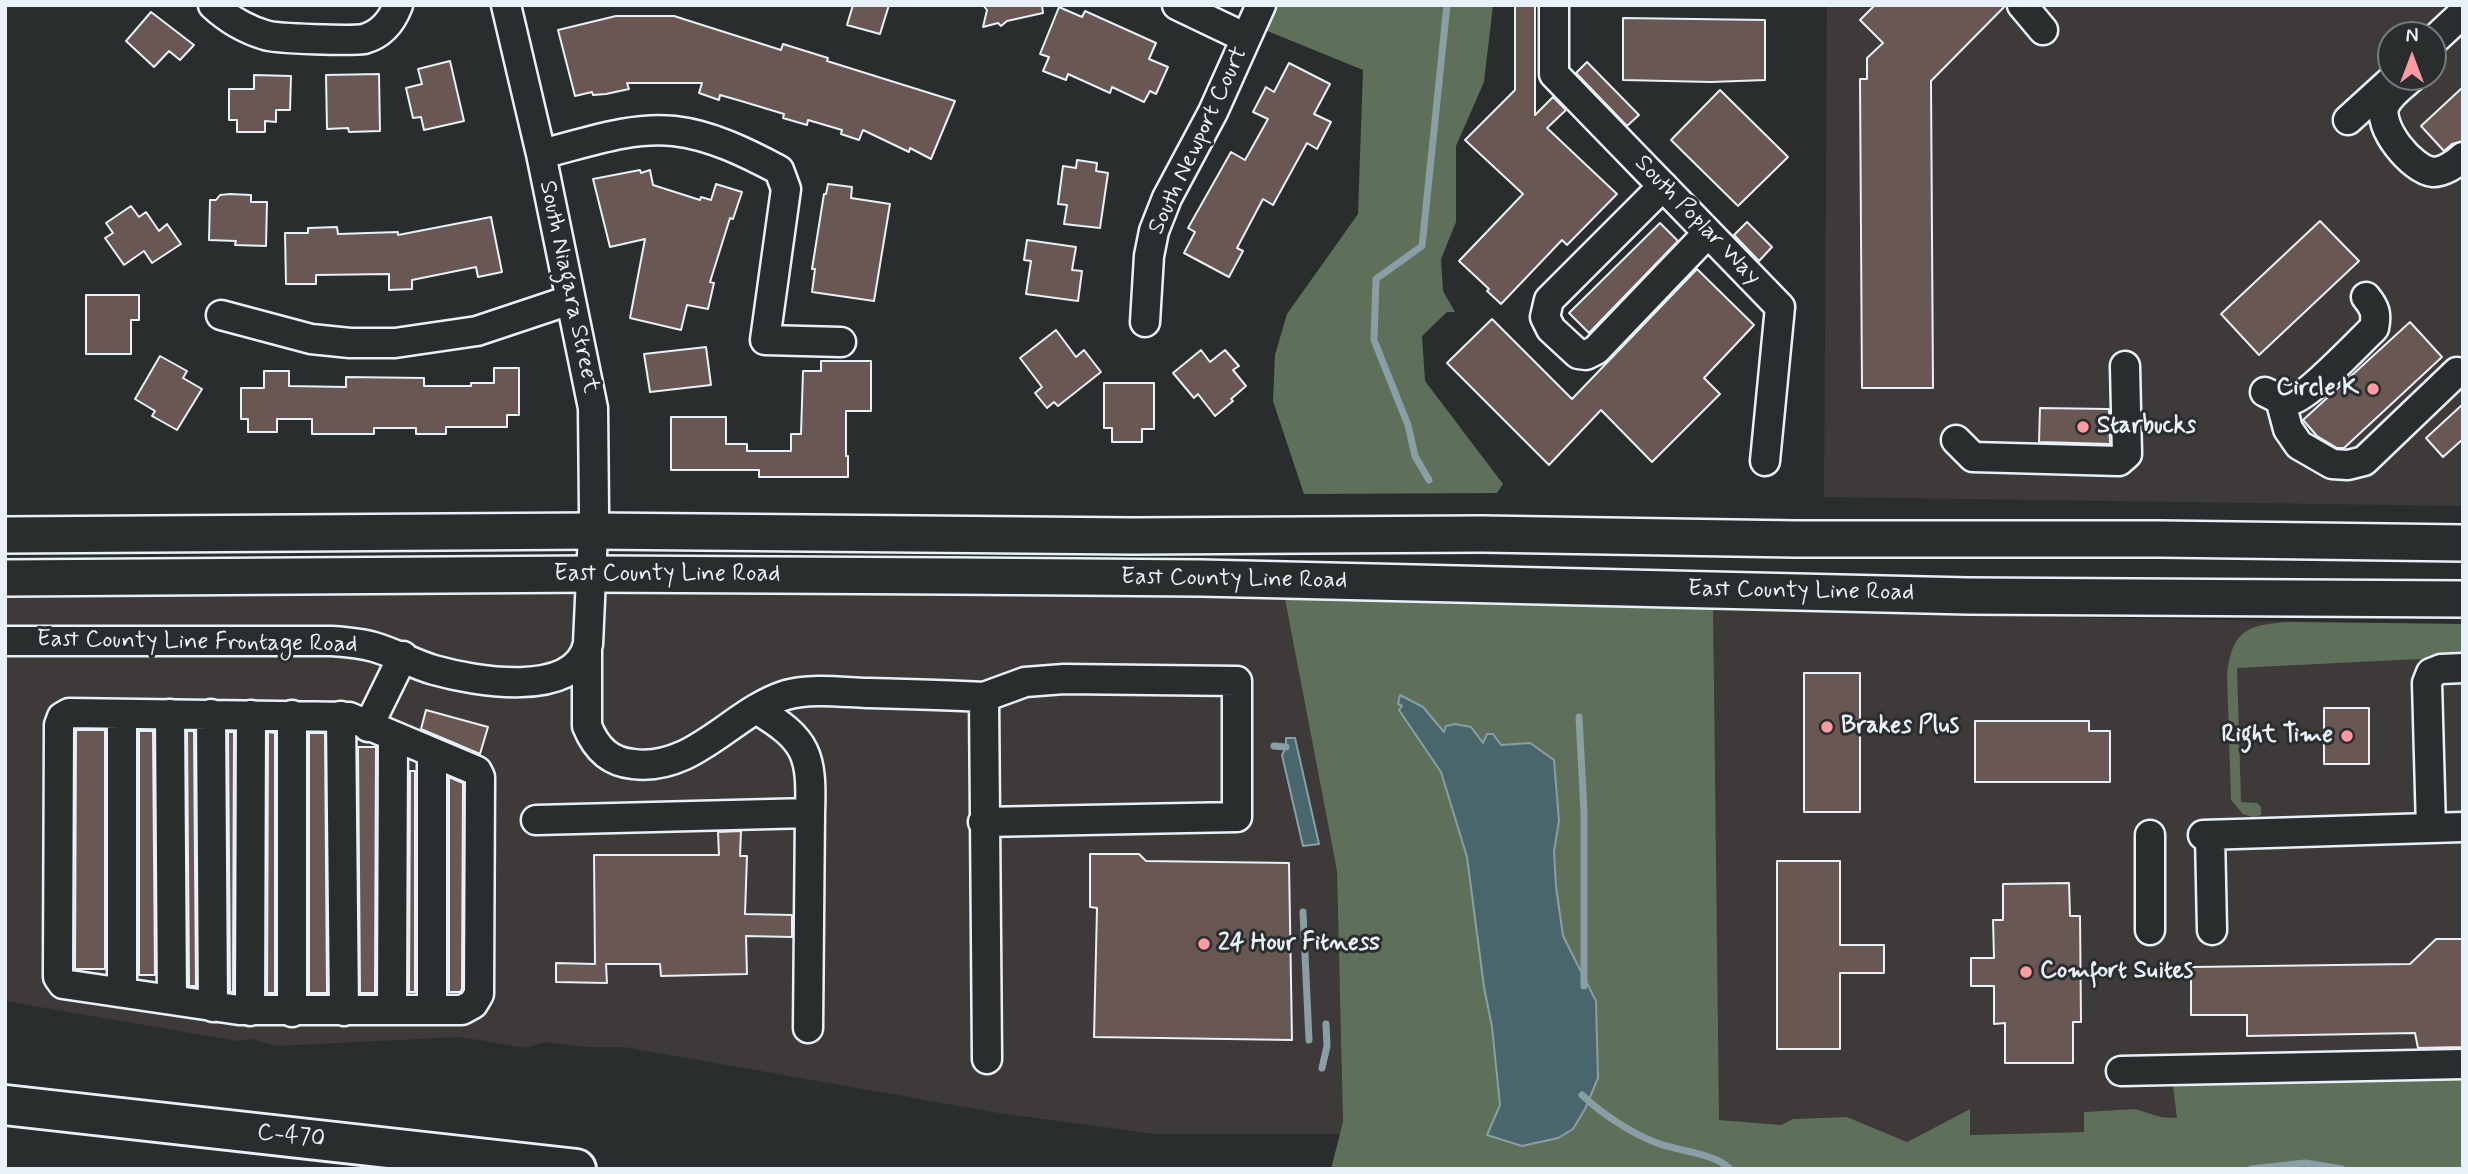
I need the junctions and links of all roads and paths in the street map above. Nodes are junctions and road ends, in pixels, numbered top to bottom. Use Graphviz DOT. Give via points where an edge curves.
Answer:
graph roads {
  1 [pos="213,5"];
  2 [pos="398,5"];
  3 [pos="506,5"];
  4 [pos="1177,5"];
  5 [pos="1261,5"];
  6 [pos="1554,5"];
  7 [pos="2022,5"];
  8 [pos="2463,13"];
  9 [pos="2447,28"];
  10 [pos="2043,30"];
  11 [pos="2463,30"];
  12 [pos="1246,38"];
  13 [pos="2447,45"];
  14 [pos="2379,91"];
  15 [pos="2399,91"];
  16 [pos="2347,120"];
  17 [pos="541,154"];
  18 [pos="2463,157"];
  19 [pos="1663,186"];
  20 [pos="1708,233"];
  21 [pos="2366,297"];
  22 [pos="570,300"];
  23 [pos="220,315"];
  24 [pos="1145,322"];
  25 [pos="841,342"];
  26 [pos="2125,366"];
  27 [pos="2457,372"];
  28 [pos="1956,440"];
  29 [pos="1765,461"];
  30 [pos="593,531"];
  31 [pos="5,535"];
  32 [pos="2463,543"];
  33 [pos="592,574"];
  34 [pos="5,578"];
  35 [pos="2463,599"];
  36 [pos="5,641"];
  37 [pos="587,651"];
  38 [pos="403,656"];
  39 [pos="2463,668"];
  40 [pos="984,696"];
  41 [pos="756,709"];
  42 [pos="122,714"];
  43 [pos="170,714"];
  44 [pos="211,714"];
  45 [pos="251,715"];
  46 [pos="292,715"];
  47 [pos="341,716"];
  48 [pos="380,732"];
  49 [pos="432,752"];
  50 [pos="810,813"];
  51 [pos="536,820"];
  52 [pos="983,822"];
  53 [pos="2463,827"];
  54 [pos="2431,828"];
  55 [pos="2150,835"];
  56 [pos="2150,930"];
  57 [pos="2212,930"];
  58 [pos="122,992"];
  59 [pos="172,1000"];
  60 [pos="214,1007"];
  61 [pos="392,1010"];
  62 [pos="432,1010"];
  63 [pos="250,1011"];
  64 [pos="344,1011"];
  65 [pos="292,1012"];
  66 [pos="808,1028"];
  67 [pos="987,1059"];
  68 [pos="2463,1064"];
  69 [pos="2121,1071"];
  70 [pos="5,1105"];
  71 [pos="576,1169"];
  1 -- 2 [label="street" via="229,19 267,36 352,39 364,39 383,29"];
  3 -- 17 [label="street, South Niagara Street"];
  4 -- 12 [label="street"];
  5 -- 12 [label="street, South Newport Court"];
  6 -- 19 [label="street, South Poplar Way" via="1555,74"];
  7 -- 10 [label="street"];
  8 -- 9 [label="street"];
  11 -- 13 [label="street"];
  12 -- 24 [label="street, South Newport Court" via="1154,231"];
  14 -- 16 [label="street"];
  15 -- 18 [label="street" via="2385,106 2383,119 2411,160 2436,172"];
  17 -- 22 [label="street, South Niagara Street"];
  17 -- 25 [label="street" via="634,133 673,131 744,151 779,170 786,189 765,340"];
  19 -- 20 [label="street, South Poplar Way"];
  19 -- 20 [label="street" via="1549,300 1545,317 1551,329 1578,354 1596,350"];
  20 -- 29 [label="street, South Poplar Way" via="1780,307"];
  21 -- 27 [label="street" via="2375,308 2374,328 2308,391 2294,400 2273,396 2299,445 2332,464 2364,461"];
  22 -- 23 [label="street" via="477,331 395,344 311,338"];
  22 -- 30 [label="street, South Niagara Street" via="593,408"];
  26 -- 28 [label="street" via="2127,453 2119,461 1973,457"];
  30 -- 31 [label="main road, East County Line Road"];
  30 -- 32 [label="main road, East County Line Road"];
  30 -- 33 [label="street, South Niagara Street"];
  33 -- 34 [label="main road, East County Line Road"];
  33 -- 35 [label="main road, East County Line Road" via="1215,579 1968,596"];
  33 -- 37 [label="street"];
  36 -- 38 [label="street, East County Line Frontage Road" via="331,640"];
  37 -- 38 [label="street, East County Line Frontage Road" via="577,667 566,673 525,682 454,675"];
  37 -- 41 [label="street" via="587,726 596,745 617,761 645,766 673,761"];
  38 -- 48 [label="street"];
  39 -- 54 [label="street" via="2431,673 2427,683"];
  40 -- 41 [label="street" via="824,691 787,695"];
  40 -- 52 [label="street"];
  40 -- 52 [label="street" via="1025,682 1064,678 1237,681 1237,817"];
  41 -- 50 [label="street" via="784,726 800,744 811,778"];
  42 -- 43 [label="street"];
  42 -- 58 [label="street"];
  42 -- 58 [label="street" via="69,713 59,725 58,969 63,984"];
  43 -- 44 [label="street"];
  43 -- 59 [label="street"];
  44 -- 45 [label="street"];
  44 -- 60 [label="street"];
  45 -- 46 [label="street"];
  45 -- 63 [label="street"];
  46 -- 47 [label="street"];
  46 -- 65 [label="street"];
  47 -- 48 [label="street"];
  47 -- 64 [label="street"];
  48 -- 49 [label="street"];
  48 -- 61 [label="street"];
  49 -- 62 [label="street"];
  49 -- 62 [label="street" via="477,771 480,790 479,994 462,1010"];
  50 -- 51 [label="street"];
  50 -- 66 [label="street"];
  52 -- 67 [label="street"];
  53 -- 54 [label="street"];
  54 -- 57 [label="street" via="2207,835"];
  55 -- 56 [label="street"];
  58 -- 59 [label="street"];
  59 -- 60 [label="street"];
  60 -- 63 [label="street"];
  61 -- 62 [label="street"];
  61 -- 64 [label="street"];
  63 -- 65 [label="street"];
  64 -- 65 [label="street"];
  68 -- 69 [label="street"];
  70 -- 71 [label="highway, C-470"];
}
